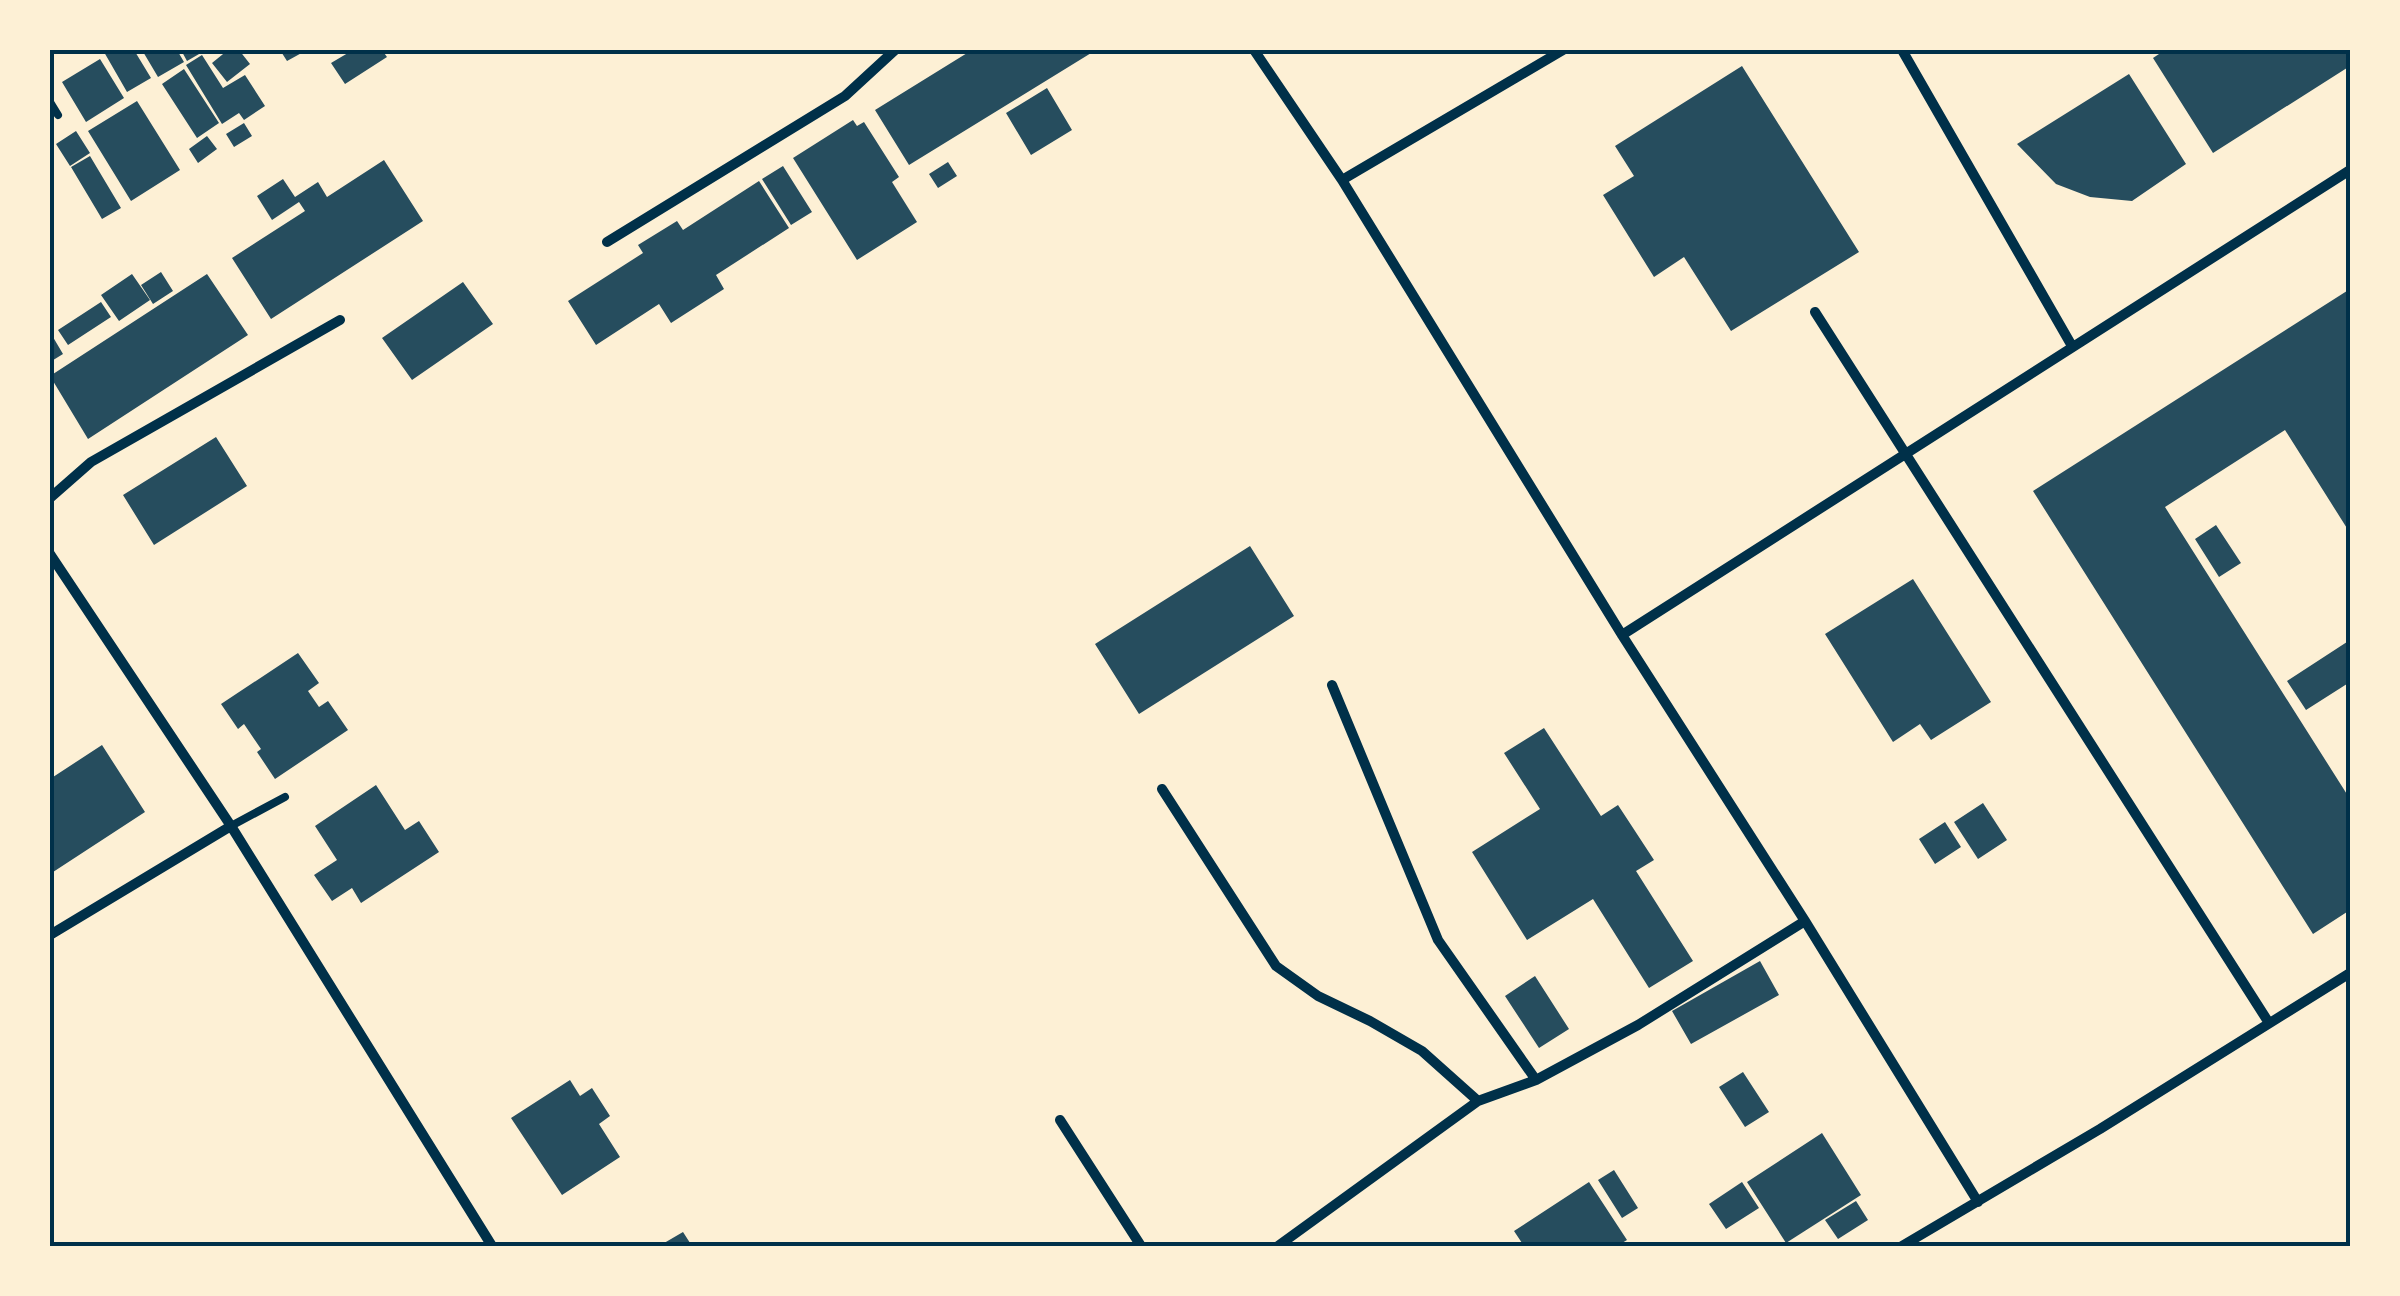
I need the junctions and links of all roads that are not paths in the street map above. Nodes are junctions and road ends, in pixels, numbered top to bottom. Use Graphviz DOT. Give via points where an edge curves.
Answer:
graph roads {
  1 [pos="895,50"];
  2 [pos="1254,50"];
  3 [pos="1563,50"];
  4 [pos="1902,50"];
  5 [pos="50,102"];
  6 [pos="58,115"];
  7 [pos="2350,170"];
  8 [pos="1342,180"];
  9 [pos="607,242"];
  10 [pos="1815,312"];
  11 [pos="340,320"];
  12 [pos="2072,346"];
  13 [pos="1905,455"];
  14 [pos="50,498"];
  15 [pos="50,554"];
  16 [pos="1622,635"];
  17 [pos="1332,685"];
  18 [pos="1162,789"];
  19 [pos="284,797"];
  20 [pos="231,826"];
  21 [pos="1805,921"];
  22 [pos="50,935"];
  23 [pos="2350,973"];
  24 [pos="2269,1023"];
  25 [pos="1536,1080"];
  26 [pos="1478,1101"];
  27 [pos="1060,1120"];
  28 [pos="1978,1202"];
  29 [pos="492,1246"];
  30 [pos="1141,1246"];
  31 [pos="1278,1246"];
  32 [pos="1902,1246"];
  1 -- 9 [label="street" via="845,96"];
  2 -- 8 [label="street"];
  3 -- 8 [label="street"];
  4 -- 12 [label="street"];
  5 -- 6 [label="lane"];
  7 -- 12 [label="street"];
  8 -- 16 [label="street"];
  10 -- 13 [label="street"];
  11 -- 14 [label="street" via="90,462"];
  12 -- 13 [label="street"];
  13 -- 16 [label="street"];
  13 -- 24 [label="street"];
  15 -- 20 [label="street"];
  16 -- 21 [label="street"];
  17 -- 25 [label="street" via="1438,940"];
  18 -- 26 [label="street" via="1276,966 1422,1051"];
  19 -- 20 [label="lane"];
  20 -- 22 [label="street"];
  20 -- 29 [label="street"];
  21 -- 25 [label="street"];
  21 -- 28 [label="street"];
  23 -- 24 [label="street"];
  24 -- 28 [label="street"];
  25 -- 26 [label="street"];
  26 -- 31 [label="street"];
  27 -- 30 [label="street"];
  28 -- 32 [label="street"];
}
